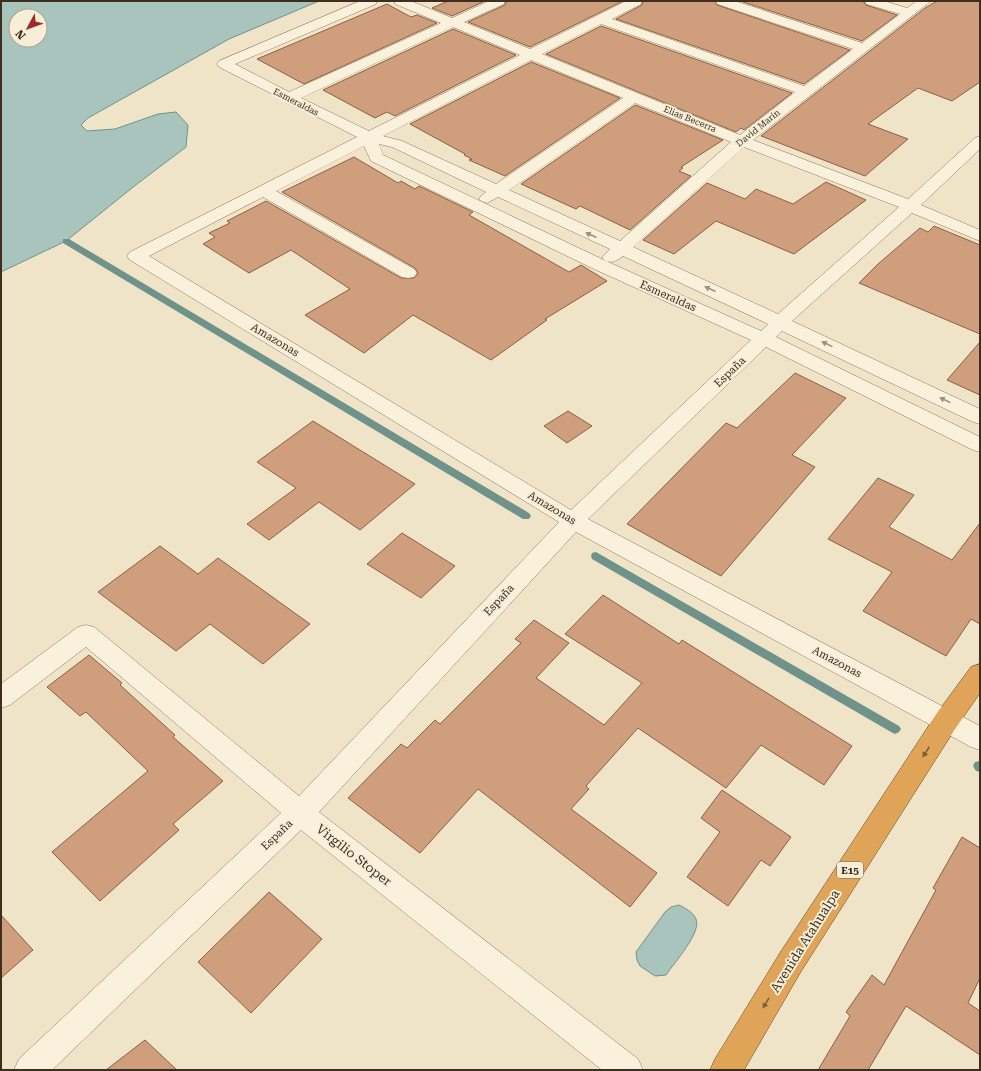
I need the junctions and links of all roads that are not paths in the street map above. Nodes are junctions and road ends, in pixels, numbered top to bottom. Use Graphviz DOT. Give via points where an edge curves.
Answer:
graph roads {
  1 [pos="371,1"];
  2 [pos="400,1"];
  3 [pos="499,1"];
  4 [pos="636,1"];
  5 [pos="722,1"];
  6 [pos="872,1"];
  7 [pos="925,1"];
  8 [pos="909,13"];
  9 [pos="600,19"];
  10 [pos="452,22"];
  11 [pos="864,48"];
  12 [pos="531,55"];
  13 [pos="805,90"];
  14 [pos="634,97"];
  15 [pos="289,98"];
  16 [pos="369,137"];
  17 [pos="742,141"];
  18 [pos="980,141"];
  19 [pos="264,191"];
  20 [pos="497,191"];
  21 [pos="477,206"];
  22 [pos="910,206"];
  23 [pos="980,236"];
  24 [pos="621,249"];
  25 [pos="600,265"];
  26 [pos="408,273"];
  27 [pos="780,322"];
  28 [pos="764,339"];
  29 [pos="980,417"];
  30 [pos="980,445"];
  31 [pos="573,521"];
  32 [pos="980,674"];
  33 [pos="1,698"];
  34 [pos="946,721"];
  35 [pos="980,739"];
  36 [pos="300,813"];
  37 [pos="30,1070"];
  38 [pos="627,1070"];
  39 [pos="726,1070"];
  1 -- 15 [label="street, Esmeraldas" via="224,64"];
  2 -- 10 [label="street, Elias Becerra"];
  3 -- 10 [label="street"];
  4 -- 9 [label="street"];
  5 -- 11 [label="street"];
  6 -- 8 [label="street"];
  7 -- 8 [label="street, David Marín"];
  8 -- 11 [label="street, David Marín"];
  9 -- 12 [label="street"];
  9 -- 13 [label="street"];
  10 -- 12 [label="street, Elias Becerra"];
  10 -- 15 [label="street"];
  11 -- 13 [label="street, David Marín"];
  12 -- 14 [label="street, Elias Becerra"];
  12 -- 16 [label="street"];
  13 -- 17 [label="street, David Marín"];
  14 -- 17 [label="street, Elias Becerra"];
  14 -- 20 [label="street"];
  15 -- 16 [label="street, Esmeraldas"];
  16 -- 19 [label="street"];
  16 -- 20 [label="street, Esmeraldas" via="397,144"];
  16 -- 21 [label="street, Esmeraldas" via="376,158"];
  17 -- 22 [label="street, Elias Becerra"];
  17 -- 24 [label="street, David Marín"];
  18 -- 22 [label="street, España"];
  19 -- 26 [label="street"];
  19 -- 31 [label="street, Amazonas" via="136,256"];
  20 -- 21 [label="street"];
  24 -- 20 [label="street, Esmeraldas, one-way"];
  21 -- 25 [label="street, Esmeraldas"];
  22 -- 23 [label="street, Elias Becerra"];
  22 -- 27 [label="street, España"];
  24 -- 25 [label="street, David Marín"];
  27 -- 24 [label="street, Esmeraldas, one-way"];
  25 -- 28 [label="street, Esmeraldas"];
  27 -- 28 [label="street, España"];
  29 -- 27 [label="street, Esmeraldas, one-way"];
  28 -- 30 [label="street, Esmeraldas"];
  28 -- 31 [label="street, España"];
  31 -- 34 [label="street, Amazonas"];
  31 -- 36 [label="street, España"];
  32 -- 34 [label="highway, Avenida Atahualpa / E15"];
  33 -- 36 [label="street, Virgilio Stoper" via="86,634"];
  34 -- 35 [label="street, Amazonas"];
  34 -- 39 [label="highway, Avenida Atahualpa / E15, one-way" via="790,963"];
  36 -- 37 [label="street, España"];
  36 -- 38 [label="street, Virgilio Stoper"];
}
